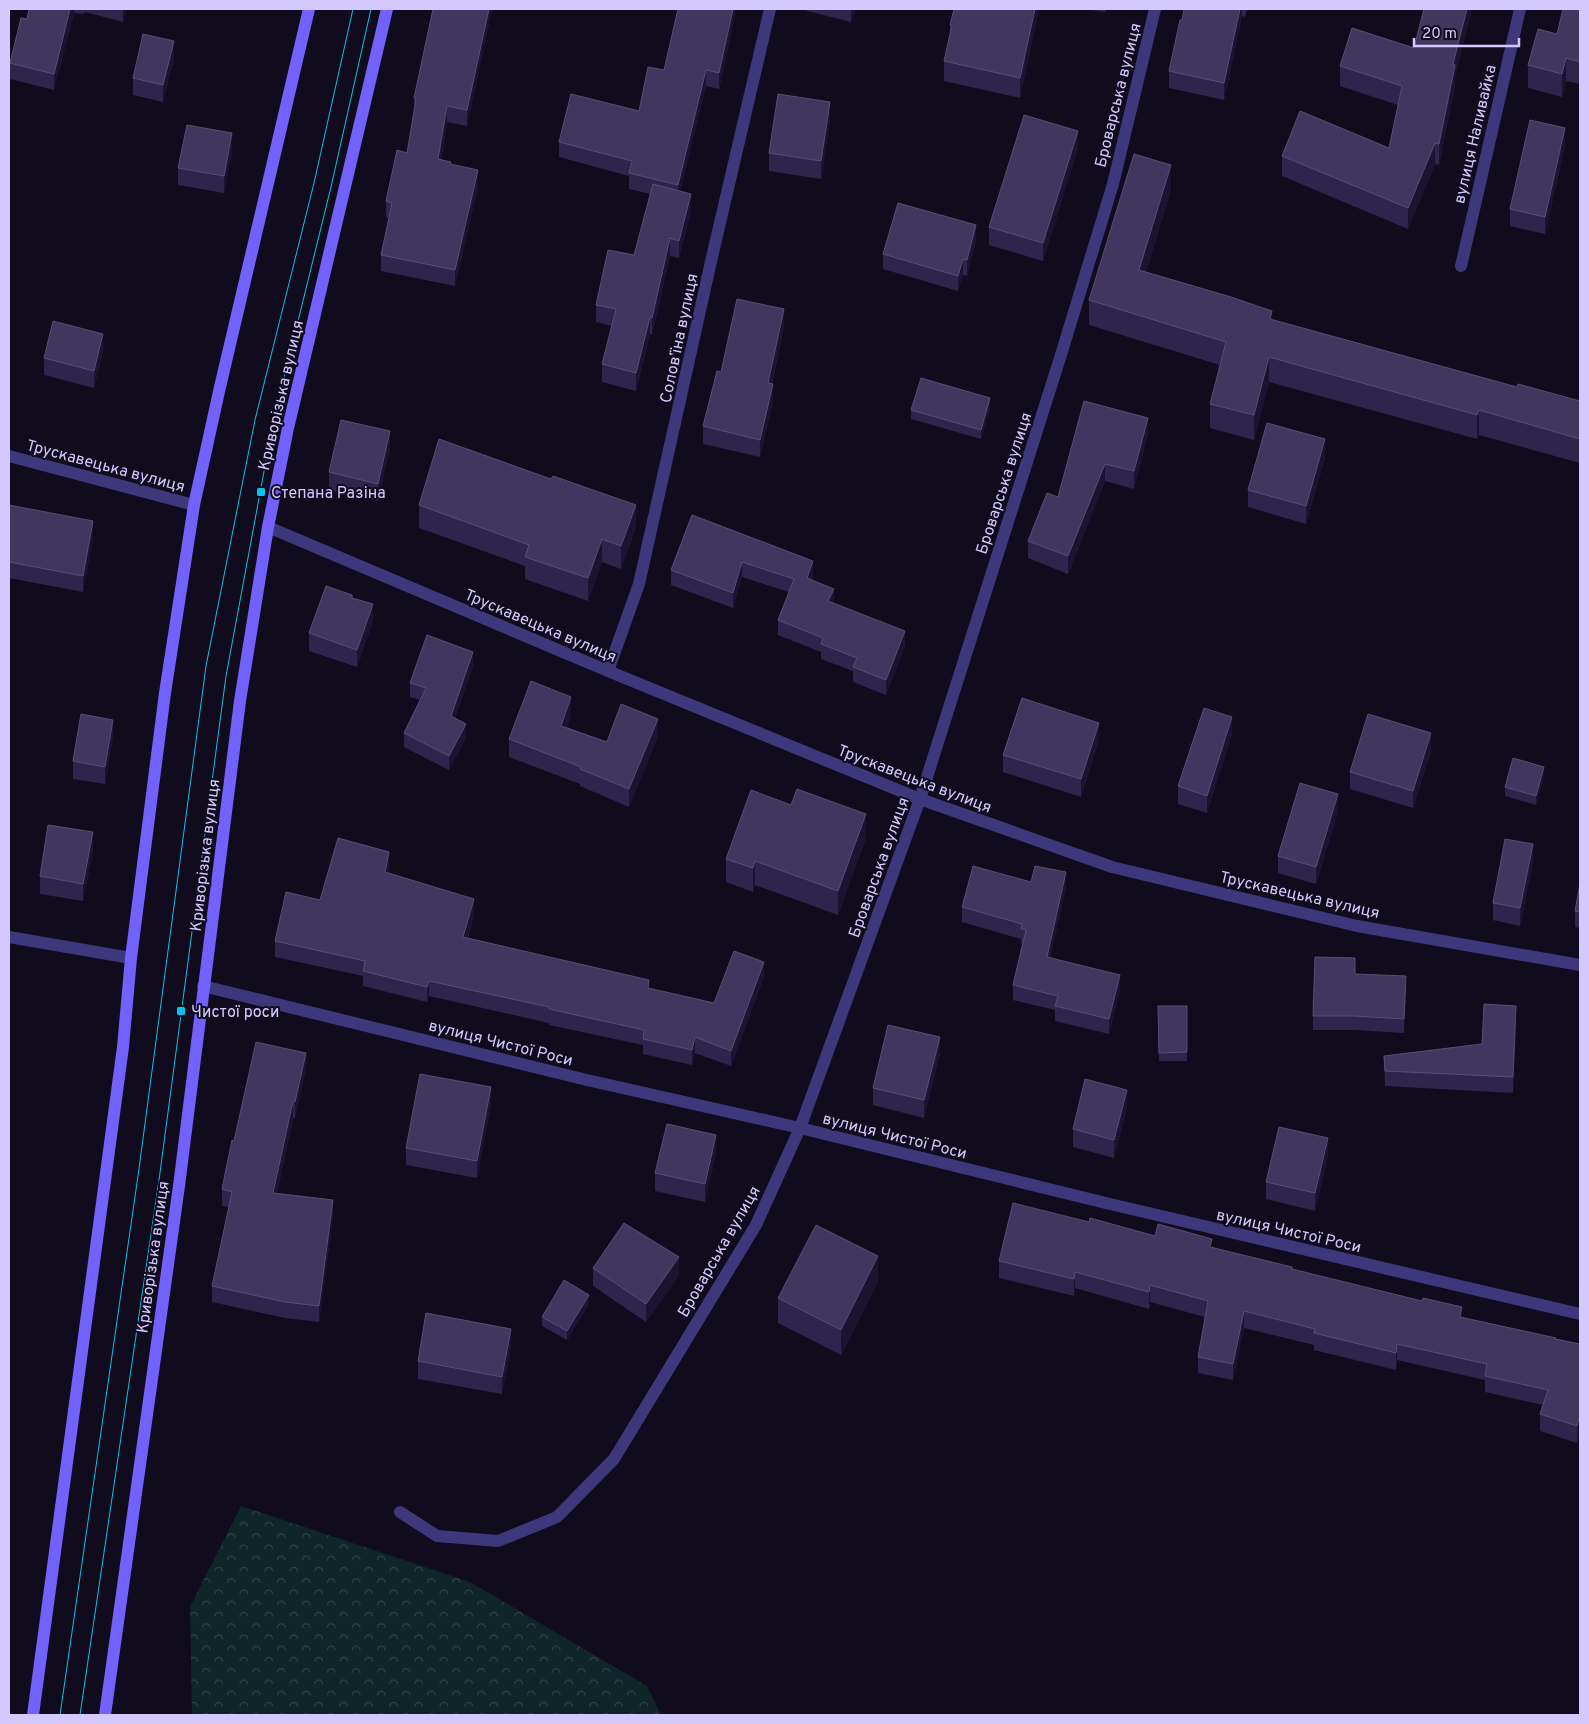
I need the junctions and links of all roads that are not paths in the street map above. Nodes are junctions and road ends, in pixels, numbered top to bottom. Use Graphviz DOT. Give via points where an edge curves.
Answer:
graph roads {
  1 [pos="309,9"];
  2 [pos="387,9"];
  3 [pos="770,9"];
  4 [pos="1155,9"];
  5 [pos="1520,9"];
  6 [pos="1461,266"];
  7 [pos="9,456"];
  8 [pos="194,505"];
  9 [pos="268,527"];
  10 [pos="608,671"];
  11 [pos="920,799"];
  12 [pos="9,937"];
  13 [pos="131,958"];
  14 [pos="1580,965"];
  15 [pos="203,986"];
  16 [pos="800,1128"];
  17 [pos="1580,1314"];
  18 [pos="400,1512"];
  19 [pos="33,1715"];
  20 [pos="105,1715"];
  1 -- 8 [label="main road"];
  2 -- 9 [label="main road, Криворізька вулиця" via="288,428"];
  3 -- 10 [label="street, Соловʼїна вулиця" via="639,584"];
  4 -- 11 [label="street, Броварська вулиця" via="1113,184"];
  5 -- 6 [label="street, вулиця Наливайка"];
  7 -- 8 [label="street, Трускавецька вулиця"];
  8 -- 13 [label="main road"];
  9 -- 10 [label="street, Трускавецька вулиця"];
  9 -- 15 [label="main road, Криворізька вулиця" via="240,701"];
  10 -- 11 [label="street, Трускавецька вулиця"];
  11 -- 14 [label="street, Трускавецька вулиця" via="1112,867 1357,926"];
  11 -- 16 [label="street, Броварська вулиця"];
  12 -- 13 [label="street"];
  13 -- 19 [label="main road" via="121,1057"];
  15 -- 16 [label="street, вулиця Чистої Роси" via="587,1080"];
  15 -- 20 [label="main road, Криворізька вулиця" via="179,1186"];
  16 -- 17 [label="street, вулиця Чистої Роси"];
  16 -- 18 [label="street, Броварська вулиця" via="756,1225 614,1459 557,1517 498,1540 437,1536"];
}
